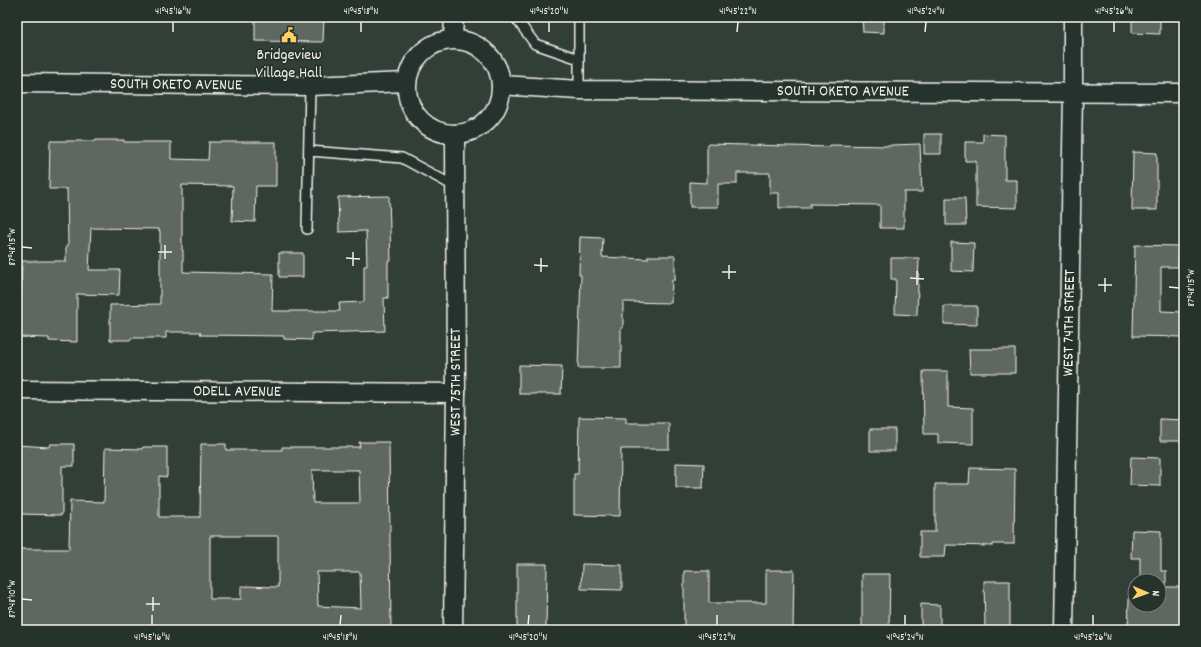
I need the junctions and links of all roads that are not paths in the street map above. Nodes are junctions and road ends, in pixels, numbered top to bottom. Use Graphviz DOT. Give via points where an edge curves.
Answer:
graph roads {
  1 [pos="454,17"];
  2 [pos="515,17"];
  3 [pos="579,17"];
  4 [pos="1073,17"];
  5 [pos="454,39"];
  6 [pos="579,59"];
  7 [pos="407,82"];
  8 [pos="17,83"];
  9 [pos="501,85"];
  10 [pos="310,86"];
  11 [pos="579,90"];
  12 [pos="1073,92"];
  13 [pos="1184,93"];
  14 [pos="455,134"];
  15 [pos="309,151"];
  16 [pos="454,186"];
  17 [pos="307,229"];
  18 [pos="17,390"];
  19 [pos="456,393"];
  20 [pos="453,630"];
  21 [pos="1064,630"];
  1 -- 5 [label="street"];
  2 -- 6 [label="lane" via="535,44"];
  3 -- 6 [label="lane"];
  4 -- 12 [label="street, WEST 74TH STREET"];
  5 -- 7 [label="street" via="440,41 417,56 410,68"];
  5 -- 9 [label="street" via="468,41 492,58"];
  6 -- 11 [label="lane"];
  7 -- 10 [label="street, SOUTH OKETO AVENUE"];
  7 -- 14 [label="street" via="408,98 414,112 425,124 439,132"];
  8 -- 10 [label="street, SOUTH OKETO AVENUE"];
  9 -- 11 [label="street, SOUTH OKETO AVENUE"];
  9 -- 14 [label="street" via="499,100 493,114 483,125 469,132"];
  10 -- 15 [label="lane"];
  11 -- 12 [label="street, SOUTH OKETO AVENUE"];
  12 -- 13 [label="street, SOUTH OKETO AVENUE"];
  12 -- 21 [label="street, WEST 74TH STREET"];
  14 -- 16 [label="street, WEST 75TH STREET"];
  15 -- 16 [label="lane" via="402,158"];
  15 -- 17 [label="lane"];
  16 -- 19 [label="street, WEST 75TH STREET"];
  18 -- 19 [label="street, ODELL AVENUE"];
  19 -- 20 [label="street, WEST 75TH STREET"];
}
